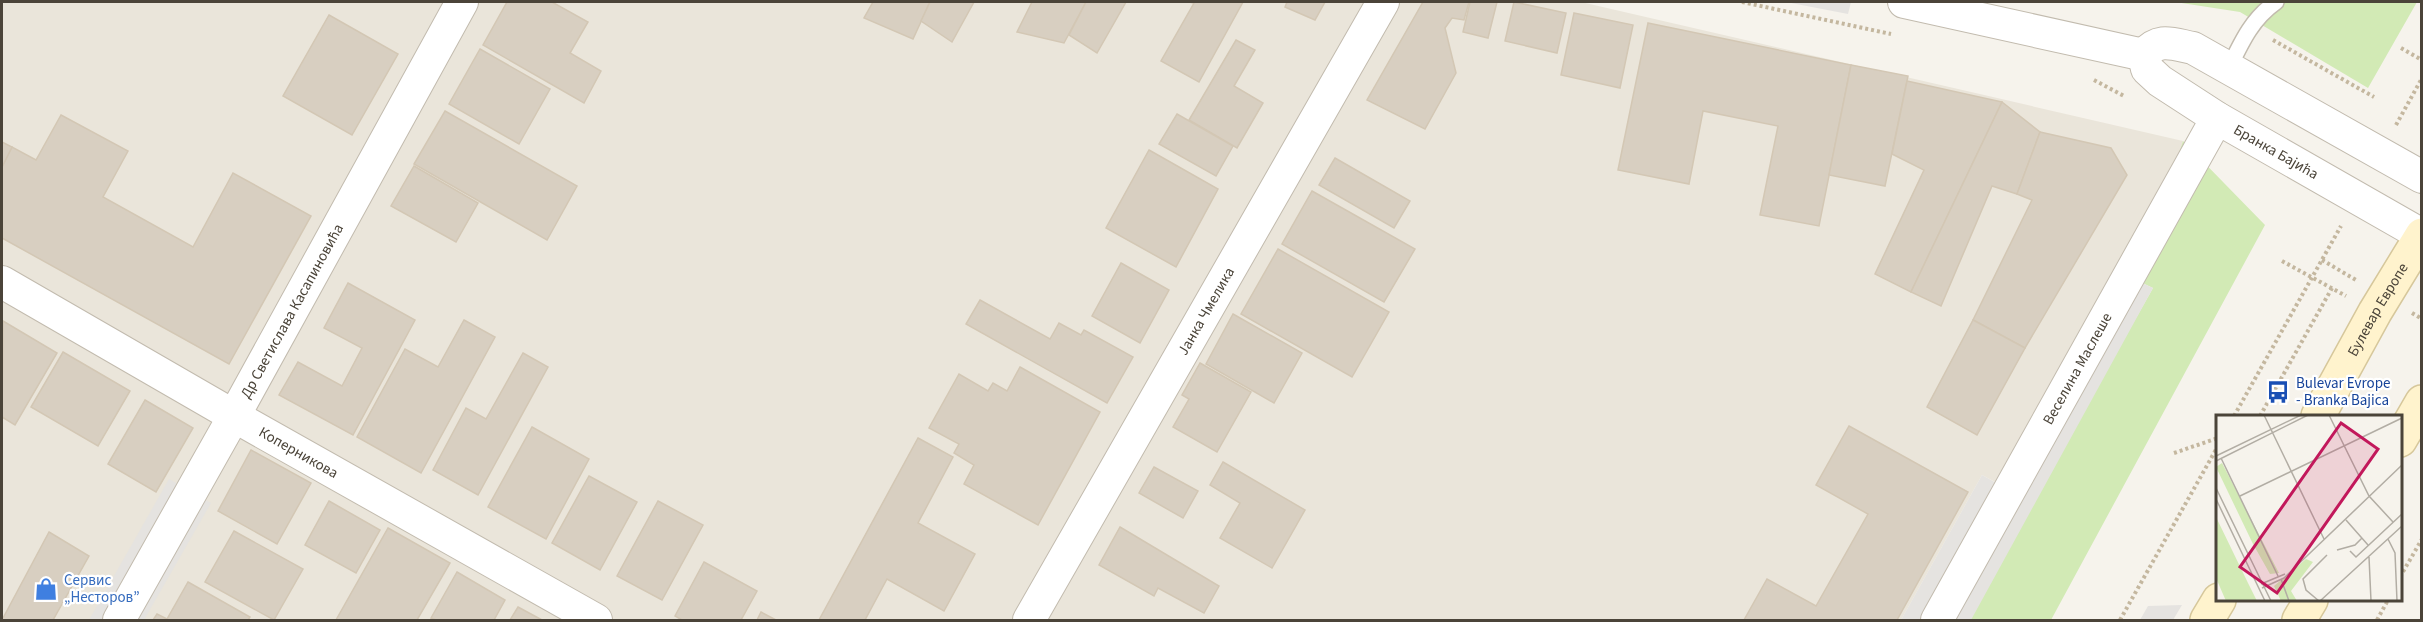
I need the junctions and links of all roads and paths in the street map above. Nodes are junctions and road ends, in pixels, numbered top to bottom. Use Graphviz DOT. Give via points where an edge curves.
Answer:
graph roads {
  1 [pos="462,2"];
  2 [pos="1383,2"];
  3 [pos="1742,2"];
  4 [pos="1904,2"];
  5 [pos="2276,2"];
  6 [pos="2252,28"];
  7 [pos="1894,35"];
  8 [pos="2401,48"];
  9 [pos="2144,55"];
  10 [pos="2421,60"];
  11 [pos="2229,68"];
  12 [pos="2093,79"];
  13 [pos="2421,81"];
  14 [pos="2374,97"];
  15 [pos="2134,102"];
  16 [pos="2217,118"];
  17 [pos="2380,154"];
  18 [pos="2421,177"];
  19 [pos="2356,197"];
  20 [pos="2421,235"];
  21 [pos="2282,261"];
  22 [pos="2312,277"];
  23 [pos="2,282"];
  24 [pos="2332,288"];
  25 [pos="2375,312"];
  26 [pos="2421,402"];
  27 [pos="2235,415"];
  28 [pos="2261,415"];
  29 [pos="2319,415"];
  30 [pos="234,416"];
  31 [pos="2402,436"];
  32 [pos="2216,438"];
  33 [pos="2216,448"];
  34 [pos="2174,453"];
  35 [pos="2421,539"];
  36 [pos="2402,573"];
  37 [pos="2218,601"];
  38 [pos="2310,601"];
  39 [pos="2387,601"];
  40 [pos="119,621"];
  41 [pos="596,621"];
  42 [pos="1029,621"];
  43 [pos="1937,621"];
  44 [pos="2120,621"];
  45 [pos="2207,621"];
  46 [pos="2299,621"];
  47 [pos="2377,621"];
  1 -- 30 [label="street, Др Светислава Касапиновића"];
  2 -- 42 [label="street, Јанка Чмелика"];
  3 -- 7 [label="path"];
  4 -- 9 [label="street"];
  5 -- 6 [label="lane" via="2261,13"];
  6 -- 11 [label="lane"];
  6 -- 14 [label="path"];
  8 -- 10 [label="path"];
  9 -- 11 [label="street" via="2152,46 2164,43 2193,48"];
  9 -- 16 [label="street, Бранка Бајића" via="2147,69 2160,81"];
  11 -- 17 [label="street"];
  12 -- 15 [label="path"];
  13 -- 17 [label="path"];
  16 -- 19 [label="street, Бранка Бајића"];
  16 -- 43 [label="street, Веселина Маслеше"];
  17 -- 18 [label="street"];
  19 -- 20 [label="street, Бранка Бајића"];
  19 -- 22 [label="path"];
  20 -- 25 [label="main road, Булевар Европе"];
  21 -- 22 [label="path"];
  22 -- 24 [label="path"];
  22 -- 27 [label="path"];
  23 -- 30 [label="street, Коперникова"];
  24 -- 25 [label="path"];
  24 -- 28 [label="path"];
  25 -- 29 [label="main road, Булевар Европе"];
  26 -- 31 [label="main road"];
  30 -- 40 [label="street, Др Светислава Касапиновића"];
  30 -- 41 [label="street, Коперникова"];
  32 -- 34 [label="path"];
  33 -- 44 [label="path"];
  35 -- 36 [label="path"];
  37 -- 45 [label="main road"];
  38 -- 46 [label="main road"];
  39 -- 47 [label="path"];
}
